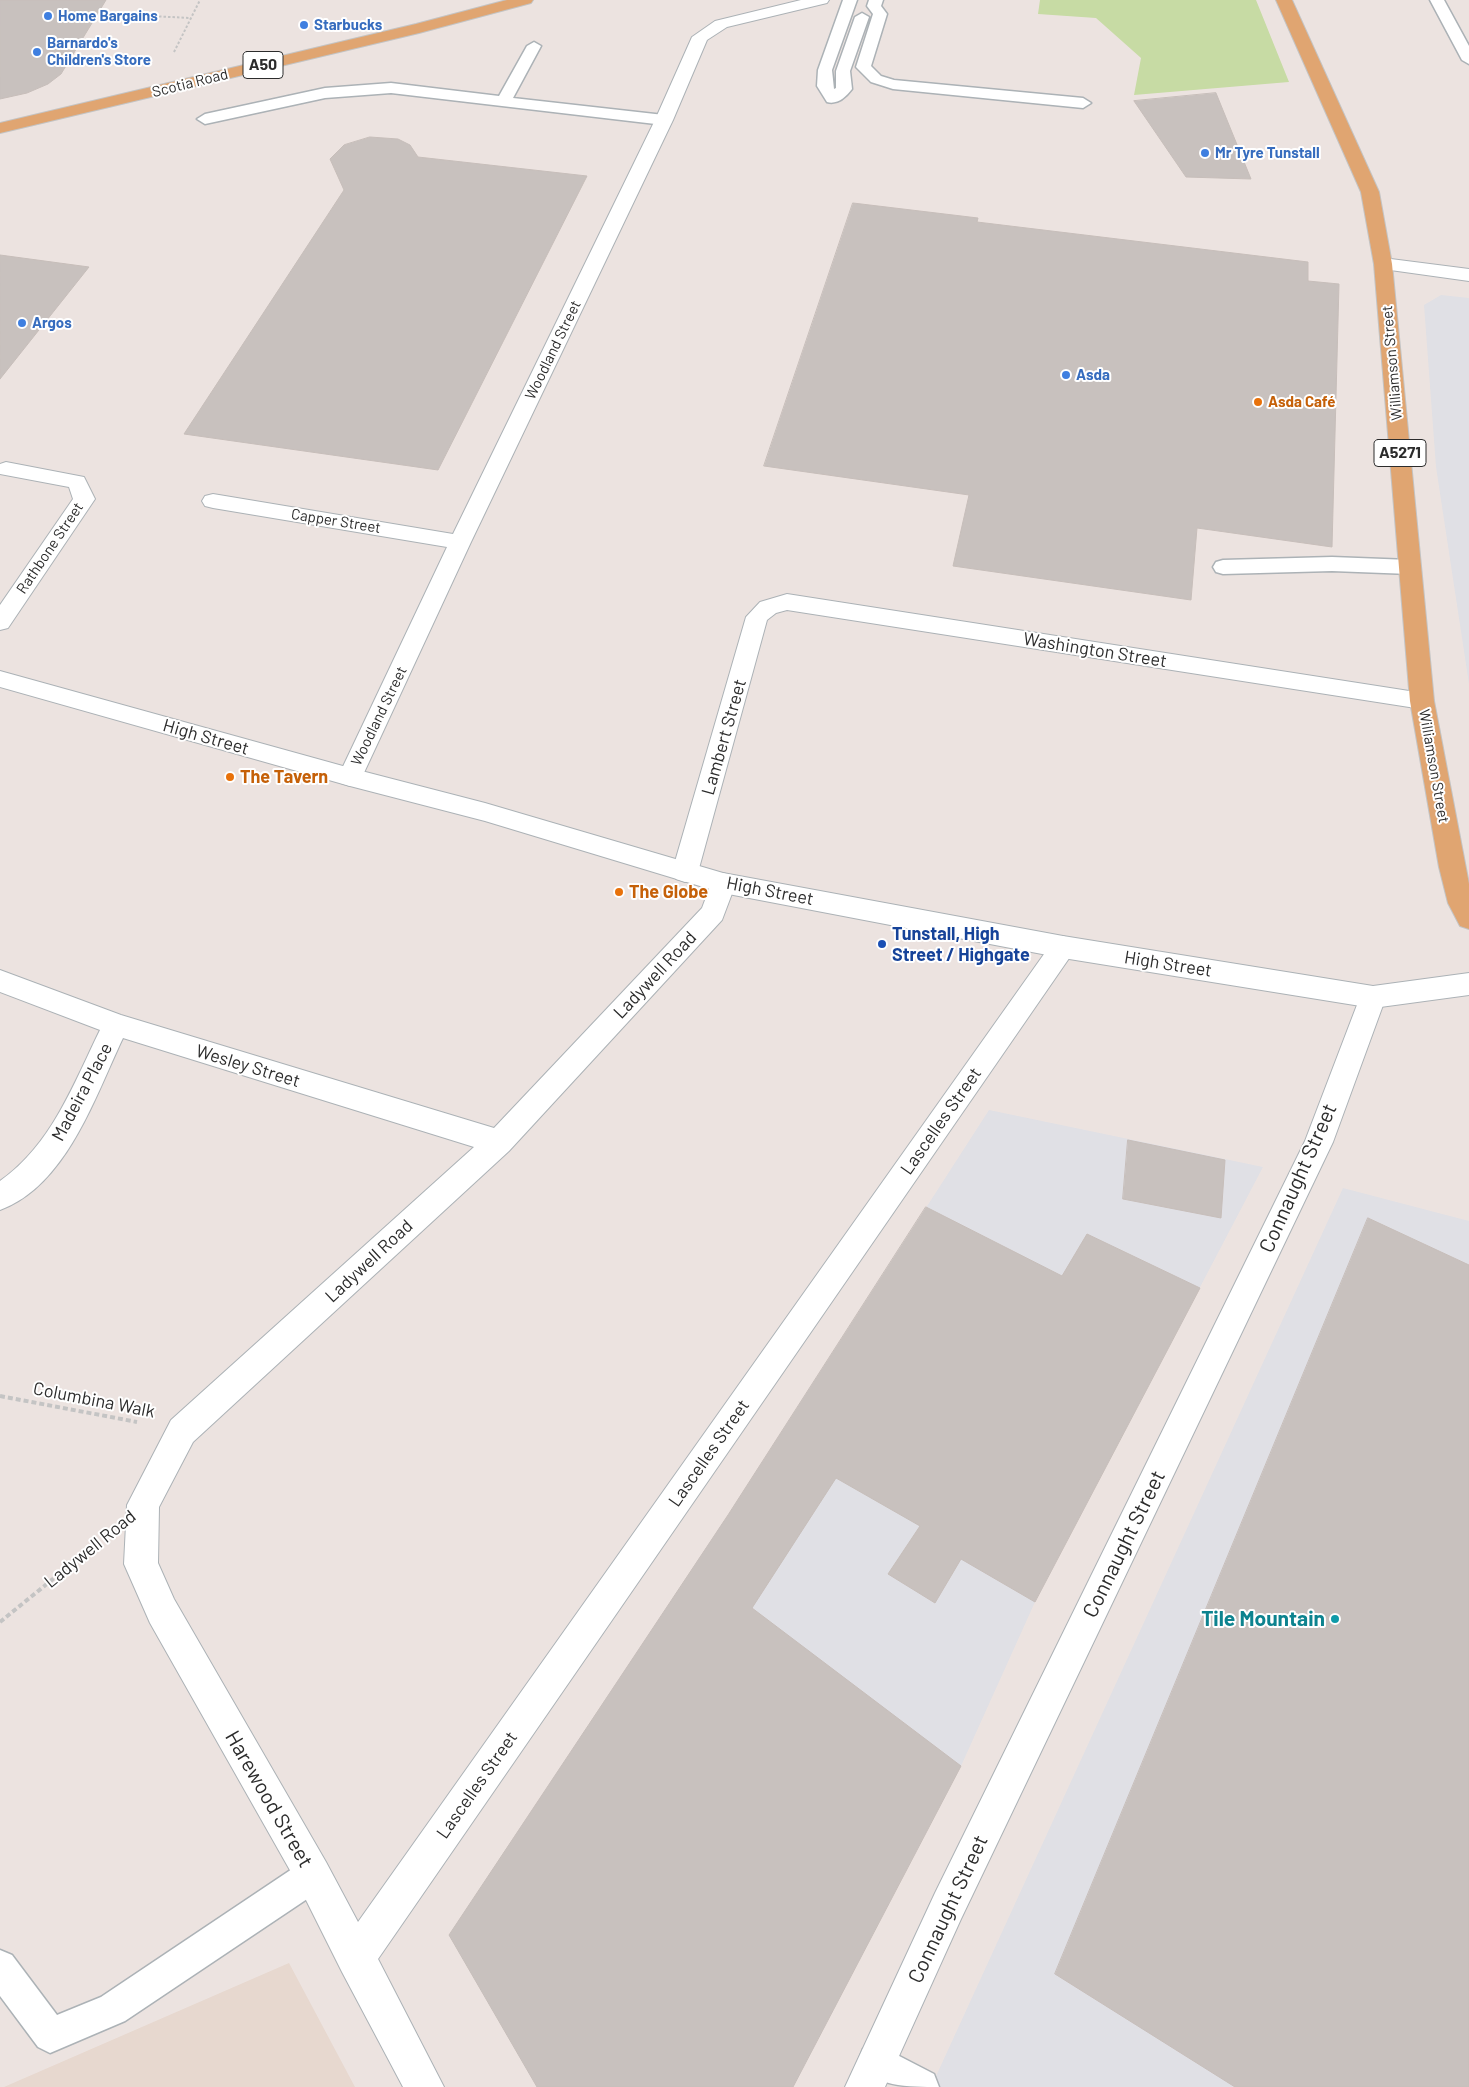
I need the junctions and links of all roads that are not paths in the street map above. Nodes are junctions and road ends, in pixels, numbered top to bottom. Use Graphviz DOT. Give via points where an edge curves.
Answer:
graph roads {
  1 [pos="525,0"];
  2 [pos="821,0"];
  3 [pos="850,0"];
  4 [pos="1284,0"];
  5 [pos="1437,0"];
  6 [pos="875,3"];
  7 [pos="534,46"];
  8 [pos="1469,60"];
  9 [pos="504,101"];
  10 [pos="1083,103"];
  11 [pos="205,119"];
  12 [pos="664,120"];
  13 [pos="0,128"];
  14 [pos="1383,264"];
  15 [pos="1469,275"];
  16 [pos="6,469"];
  17 [pos="212,501"];
  18 [pos="460,542"];
  19 [pos="1223,567"];
  20 [pos="1410,567"];
  21 [pos="768,607"];
  22 [pos="0,622"];
  23 [pos="0,680"];
  24 [pos="1422,701"];
  25 [pos="350,777"];
  26 [pos="685,872"];
  27 [pos="723,882"];
  28 [pos="1469,919"];
  29 [pos="1063,948"];
  30 [pos="0,981"];
  31 [pos="1469,984"];
  32 [pos="1372,996"];
  33 [pos="116,1025"];
  34 [pos="499,1142"];
  35 [pos="0,1197"];
  36 [pos="144,1505"];
  37 [pos="313,1875"];
  38 [pos="355,1959"];
  39 [pos="0,1966"];
  40 [pos="870,2075"];
  41 [pos="424,2087"];
  42 [pos="921,2087"];
  1 -- 13 [label="main road, Scotia Road / A50"];
  2 -- 12 [label="street, Woodland Street" via="708,30 700,37"];
  3 -- 6 [label="lane" via="825,70 825,86 832,99 844,90 843,71 864,12"];
  4 -- 14 [label="main road, Williamson Street / A5271" via="1370,192"];
  5 -- 8 [label="lane"];
  6 -- 10 [label="lane" via="880,14 863,67 876,79 918,87"];
  7 -- 9 [label="lane"];
  9 -- 11 [label="lane" via="390,88 325,93"];
  9 -- 12 [label="lane"];
  12 -- 18 [label="street, Woodland Street"];
  14 -- 15 [label="street"];
  14 -- 20 [label="main road, Williamson Street / A5271"];
  16 -- 22 [label="street, Rathbone Street" via="77,482 84,499"];
  17 -- 18 [label="street, Capper Street"];
  18 -- 25 [label="street, Woodland Street"];
  19 -- 20 [label="lane" via="1332,564"];
  20 -- 24 [label="main road, Williamson Street / A5271"];
  21 -- 24 [label="street, Washington Street" via="787,602"];
  21 -- 26 [label="street, Lambert Street" via="757,617"];
  23 -- 25 [label="street, High Street"];
  24 -- 28 [label="main road, Williamson Street / A5271" via="1452,867 1461,904"];
  25 -- 26 [label="street, High Street" via="485,812"];
  26 -- 27 [label="street, High Street"];
  27 -- 29 [label="street, High Street"];
  27 -- 34 [label="street, Ladywell Road" via="713,912"];
  29 -- 32 [label="street, High Street"];
  29 -- 38 [label="street, Lascelles Street"];
  30 -- 33 [label="street, Wesley Street"];
  31 -- 32 [label="street, High Street"];
  32 -- 40 [label="street, Connaught Street" via="1319,1142 948,1906"];
  33 -- 34 [label="street, Wesley Street"];
  33 -- 35 [label="street, Madeira Place" via="63,1135 30,1175"];
  34 -- 36 [label="street, Ladywell Road" via="182,1431"];
  36 -- 37 [label="street, Harewood Street" via="141,1564 162,1611"];
  37 -- 38 [label="street, Harewood Street"];
  37 -- 39 [label="lane" via="113,2010 50,2035"];
  38 -- 41 [label="street, Harewood Street"];
  40 -- 42 [label="lane"];
}
